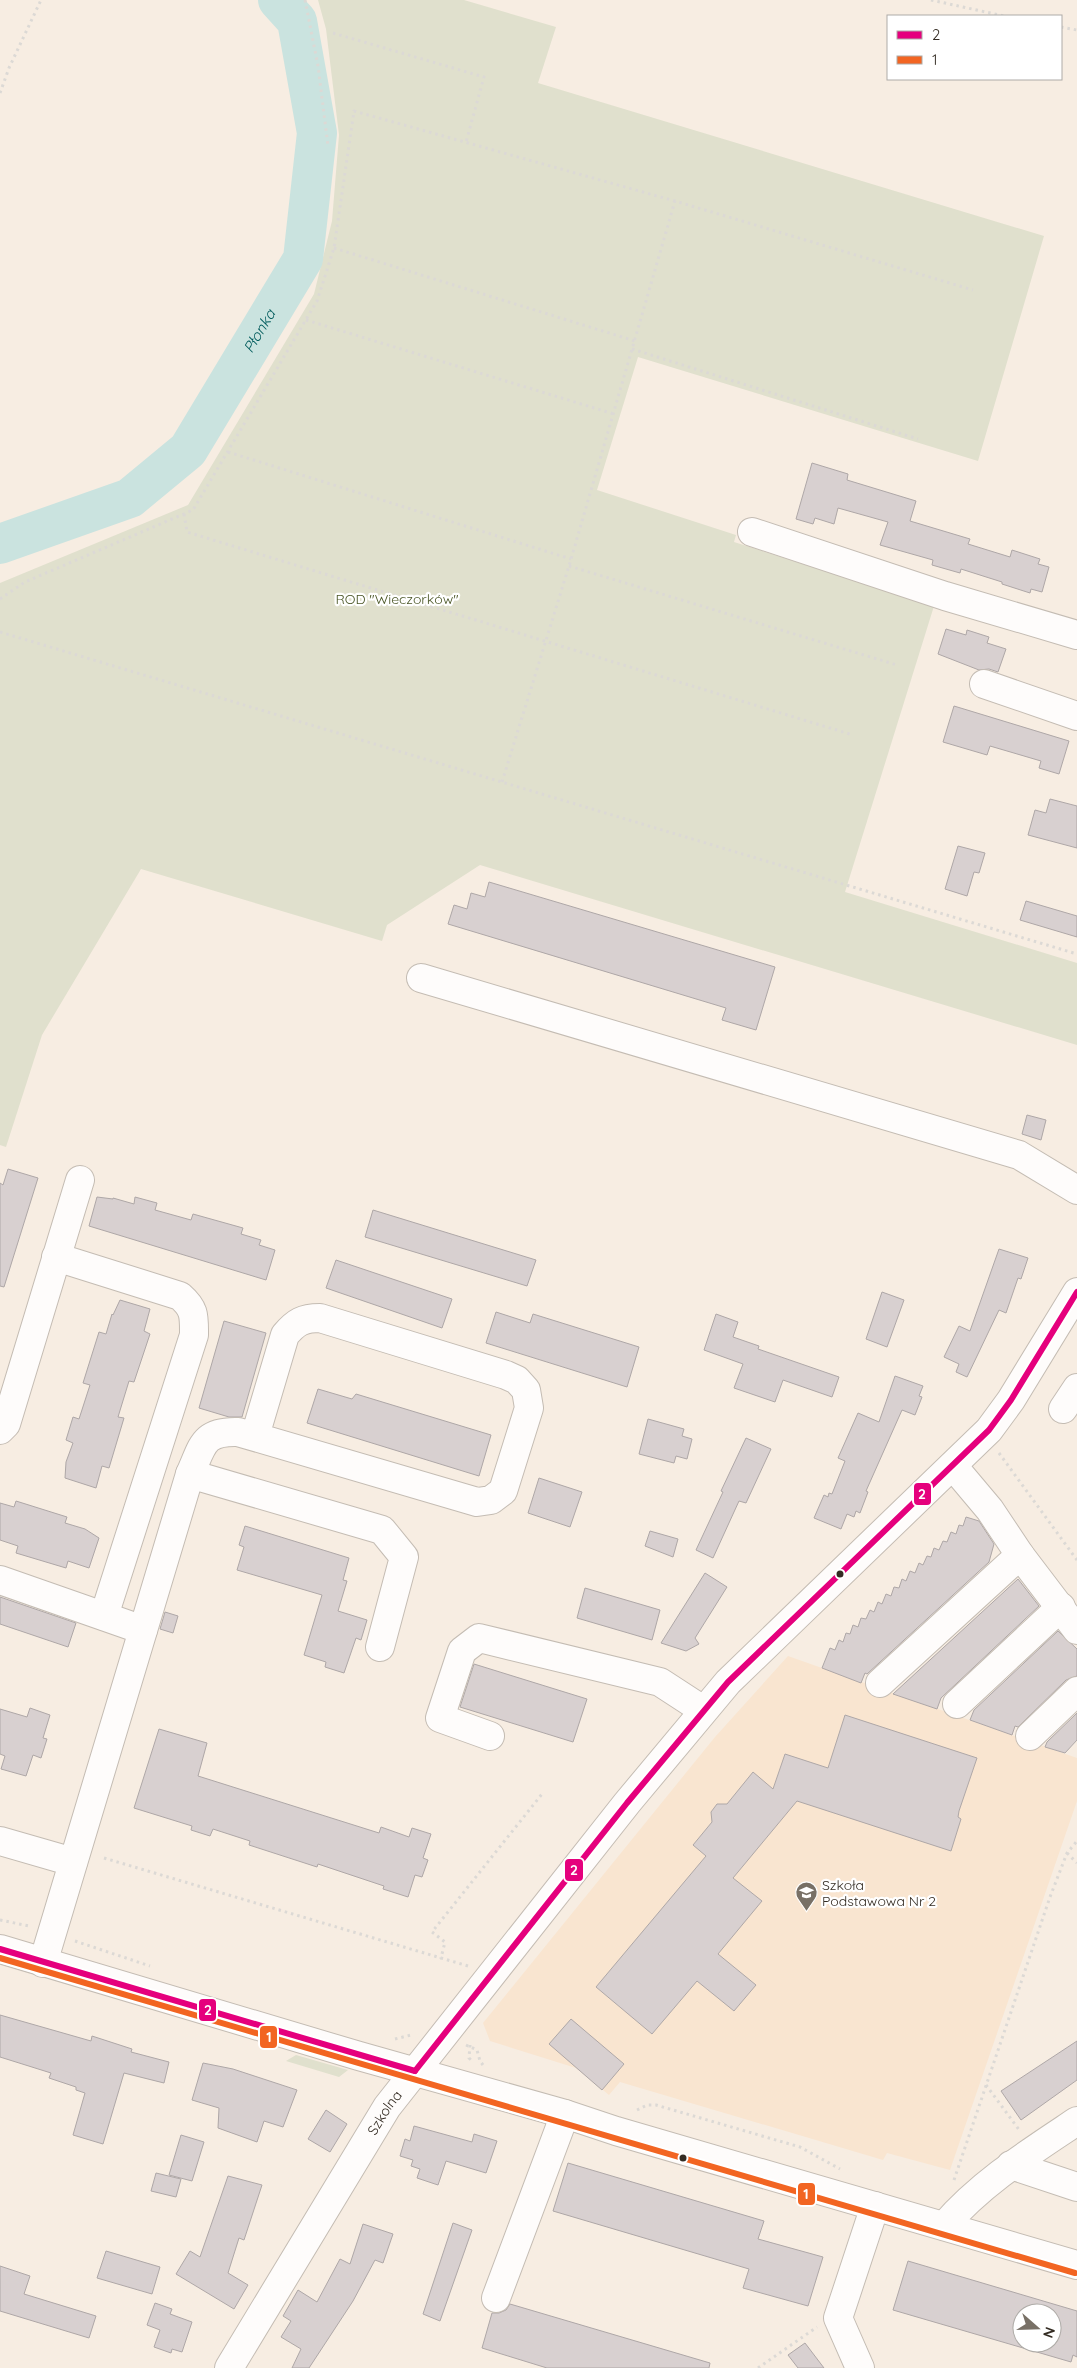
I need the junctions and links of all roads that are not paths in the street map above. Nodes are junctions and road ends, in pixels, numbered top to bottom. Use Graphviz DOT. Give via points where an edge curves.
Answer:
graph roads {
  1 [pos="752,532"];
  2 [pos="1077,636"];
  3 [pos="984,684"];
  4 [pos="1077,716"];
  5 [pos="421,978"];
  6 [pos="80,1180"];
  7 [pos="1077,1190"];
  8 [pos="56,1257"];
  9 [pos="1077,1292"];
  10 [pos="0,1430"];
  11 [pos="255,1436"];
  12 [pos="953,1466"];
  13 [pos="190,1474"];
  14 [pos="1020,1555"];
  15 [pos="0,1580"];
  16 [pos="1061,1607"];
  17 [pos="104,1616"];
  18 [pos="143,1630"];
  19 [pos="1077,1630"];
  20 [pos="380,1647"];
  21 [pos="880,1684"];
  22 [pos="1077,1691"];
  23 [pos="957,1704"];
  24 [pos="703,1710"];
  25 [pos="490,1736"];
  26 [pos="1030,1736"];
  27 [pos="0,1841"];
  28 [pos="73,1862"];
  29 [pos="0,1949"];
  30 [pos="43,1963"];
  31 [pos="415,2071"];
  32 [pos="566,2114"];
  33 [pos="1077,2121"];
  34 [pos="1011,2165"];
  35 [pos="1077,2187"];
  36 [pos="875,2206"];
  37 [pos="944,2226"];
  38 [pos="1077,2265"];
  39 [pos="496,2298"];
  40 [pos="229,2368"];
  41 [pos="860,2368"];
  1 -- 2 [label="street"];
  3 -- 4 [label="street"];
  5 -- 7 [label="street" via="1019,1154"];
  6 -- 8 [label="street"];
  8 -- 10 [label="street" via="6,1424"];
  8 -- 17 [label="street" via="180,1296 190,1304 194,1316 194,1335"];
  9 -- 12 [label="street, Szkolna" via="1011,1400 989,1430"];
  11 -- 11 [label="street" via="477,1502 491,1500 503,1491 529,1408 526,1390 517,1380 506,1375 320,1318 306,1318 294,1324 285,1335"];
  11 -- 13 [label="street" via="223,1432 208,1437"];
  12 -- 14 [label="street" via="990,1510"];
  12 -- 24 [label="street, Szkolna" via="728,1682"];
  13 -- 18 [label="street"];
  13 -- 20 [label="street" via="382,1530 404,1557"];
  14 -- 16 [label="street"];
  14 -- 21 [label="street"];
  15 -- 17 [label="street"];
  16 -- 19 [label="street"];
  16 -- 23 [label="street"];
  17 -- 18 [label="street"];
  18 -- 28 [label="street"];
  22 -- 26 [label="street"];
  24 -- 25 [label="street" via="660,1682 479,1638 462,1651 440,1718"];
  24 -- 31 [label="street, Szkolna"];
  27 -- 28 [label="street"];
  28 -- 30 [label="street"];
  29 -- 30 [label="street"];
  30 -- 31 [label="street"];
  31 -- 32 [label="street"];
  31 -- 40 [label="street, Szkolna" via="386,2107"];
  32 -- 36 [label="street"];
  32 -- 39 [label="street"];
  33 -- 34 [label="street"];
  34 -- 35 [label="street"];
  34 -- 37 [label="street" via="964,2203"];
  36 -- 37 [label="street"];
  36 -- 41 [label="street" via="838,2318"];
  37 -- 38 [label="street"];
}
